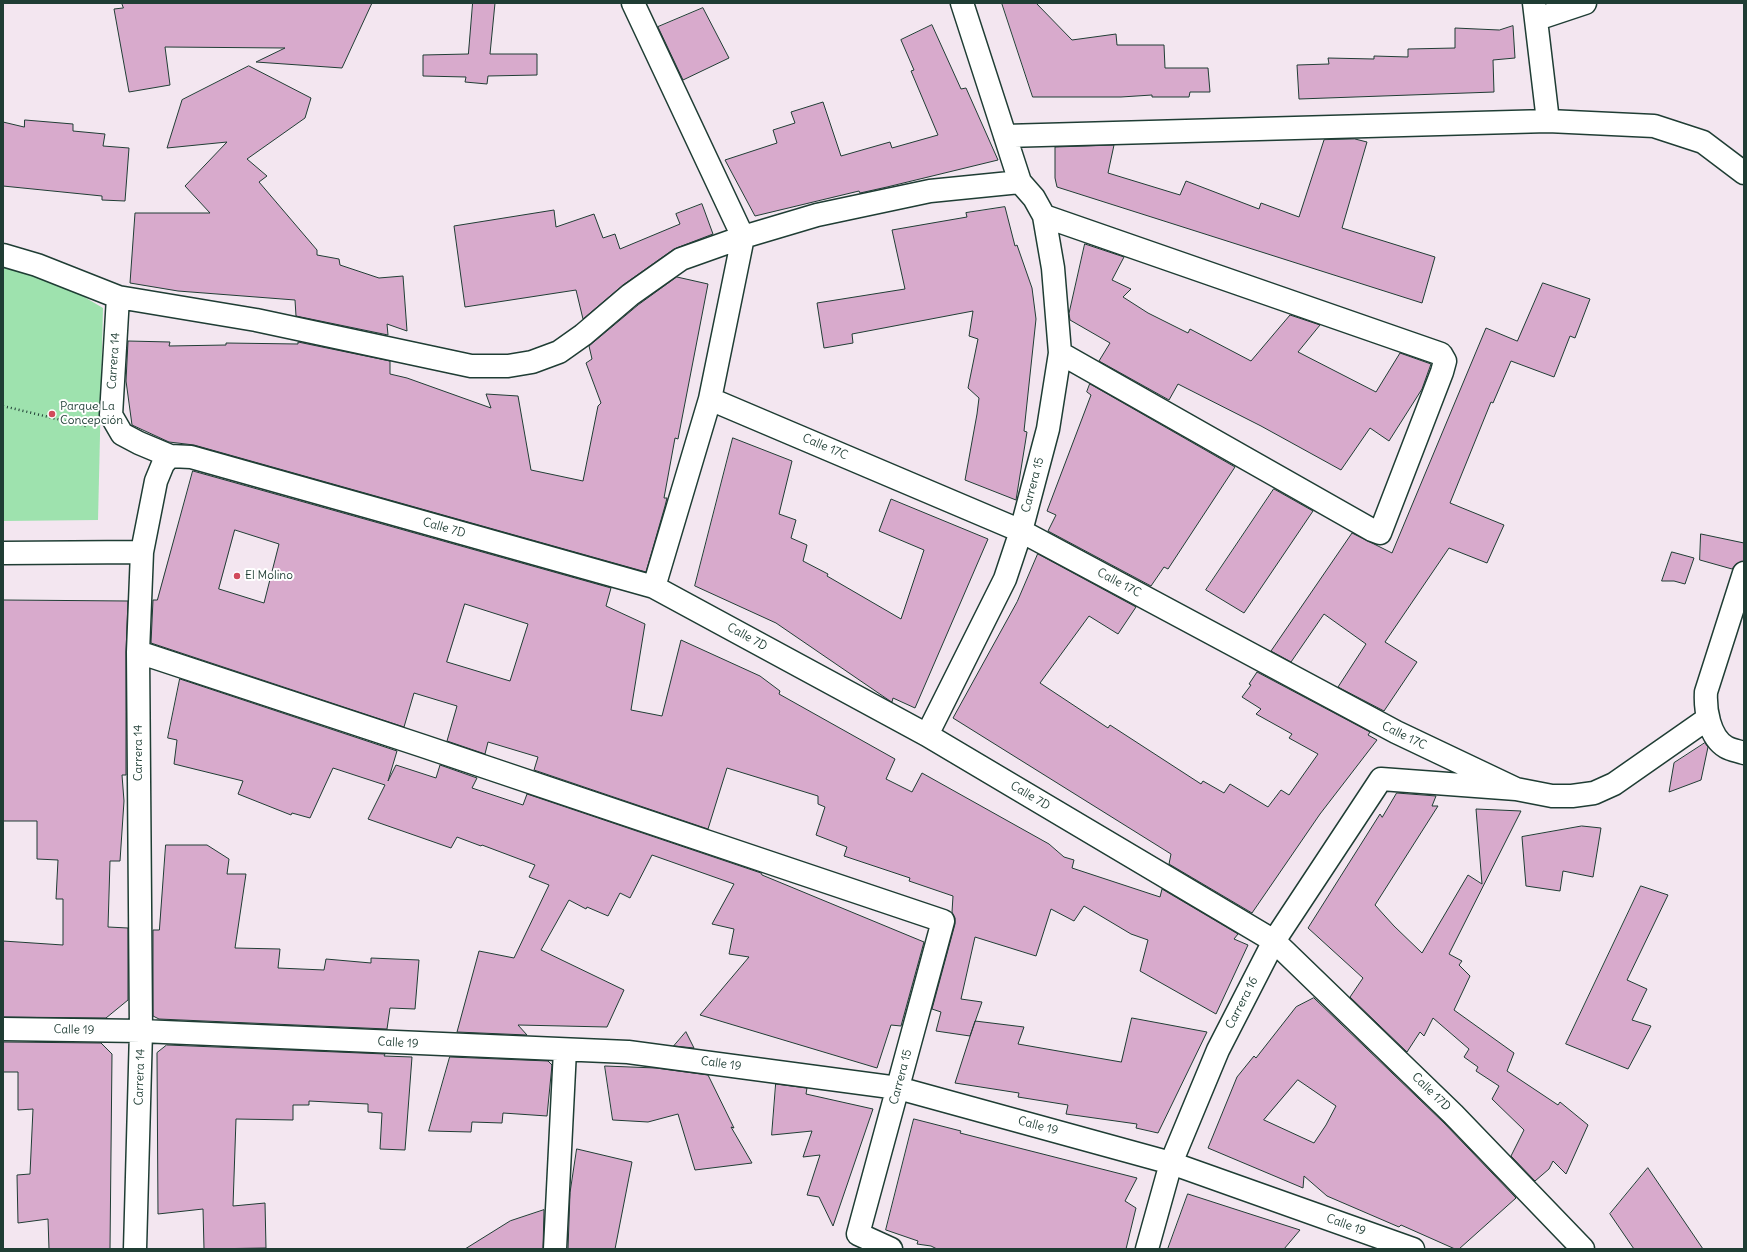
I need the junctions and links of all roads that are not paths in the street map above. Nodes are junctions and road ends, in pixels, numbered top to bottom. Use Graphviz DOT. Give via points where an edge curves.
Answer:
graph roads {
  1 [pos="632,3"];
  2 [pos="962,3"];
  3 [pos="1585,3"];
  4 [pos="1535,11"];
  5 [pos="1548,121"];
  6 [pos="1005,136"];
  7 [pos="1744,173"];
  8 [pos="1020,182"];
  9 [pos="1044,216"];
  10 [pos="743,237"];
  11 [pos="3,255"];
  12 [pos="118,297"];
  13 [pos="1060,353"];
  14 [pos="710,399"];
  15 [pos="170,456"];
  16 [pos="1022,531"];
  17 [pos="142,552"];
  18 [pos="3,553"];
  19 [pos="1744,573"];
  20 [pos="654,587"];
  21 [pos="138,652"];
  22 [pos="1708,719"];
  23 [pos="927,735"];
  24 [pos="1744,753"];
  25 [pos="1516,789"];
  26 [pos="1274,940"];
  27 [pos="3,1029"];
  28 [pos="141,1031"];
  29 [pos="565,1050"];
  30 [pos="898,1088"];
  31 [pos="1171,1163"];
  32 [pos="135,1249"];
  33 [pos="555,1249"];
  34 [pos="891,1249"];
  35 [pos="1147,1249"];
  36 [pos="1413,1249"];
  37 [pos="1583,1249"];
  1 -- 10 [label="street"];
  2 -- 6 [label="street"];
  3 -- 4 [label="street"];
  4 -- 5 [label="street"];
  5 -- 6 [label="street"];
  5 -- 7 [label="street" via="1654,126 1703,142"];
  6 -- 8 [label="street"];
  8 -- 9 [label="street, Carrera 15" via="1034,198"];
  8 -- 10 [label="street" via="930,191 818,215"];
  9 -- 13 [label="street, Carrera 15" via="1053,268"];
  9 -- 13 [label="street" via="1440,354 1445,361 1380,533"];
  10 -- 12 [label="street" via="681,259 630,295 559,352 532,362 508,366 471,366 256,320"];
  10 -- 14 [label="street"];
  11 -- 12 [label="street" via="37,265"];
  12 -- 15 [label="street, Carrera 14" via="111,415 122,434"];
  13 -- 16 [label="street, Carrera 15" via="1048,429"];
  14 -- 16 [label="street, Calle 17C"];
  14 -- 20 [label="street"];
  15 -- 17 [label="street, Carrera 14" via="163,464 156,480"];
  15 -- 20 [label="street, Calle 7D" via="191,457"];
  16 -- 23 [label="street, Carrera 15" via="1005,579"];
  16 -- 25 [label="street, Calle 17C" via="1396,732"];
  17 -- 18 [label="street"];
  17 -- 21 [label="street, Carrera 14"];
  19 -- 22 [label="street" via="1706,692 1705,706"];
  20 -- 23 [label="street, Calle 7D"];
  21 -- 28 [label="street, Carrera 14"];
  21 -- 30 [label="street, Carrera 15" via="943,921"];
  22 -- 24 [label="street" via="1720,743"];
  22 -- 25 [label="street" via="1614,784 1594,793 1552,796"];
  23 -- 26 [label="street, Calle 7D"];
  25 -- 26 [label="street, Carrera 16" via="1381,779"];
  26 -- 31 [label="street, Carrera 16" via="1218,1050"];
  26 -- 37 [label="street, Calle 17D" via="1453,1114"];
  27 -- 28 [label="street, Calle 19"];
  28 -- 29 [label="street, Calle 19"];
  28 -- 32 [label="street, Carrera 14"];
  29 -- 30 [label="street, Calle 19" via="628,1052"];
  29 -- 33 [label="street"];
  30 -- 31 [label="street, Calle 19"];
  30 -- 34 [label="street, Carrera 15" via="858,1234"];
  31 -- 35 [label="street, Carrera 16"];
  31 -- 36 [label="street, Calle 19"];
}
